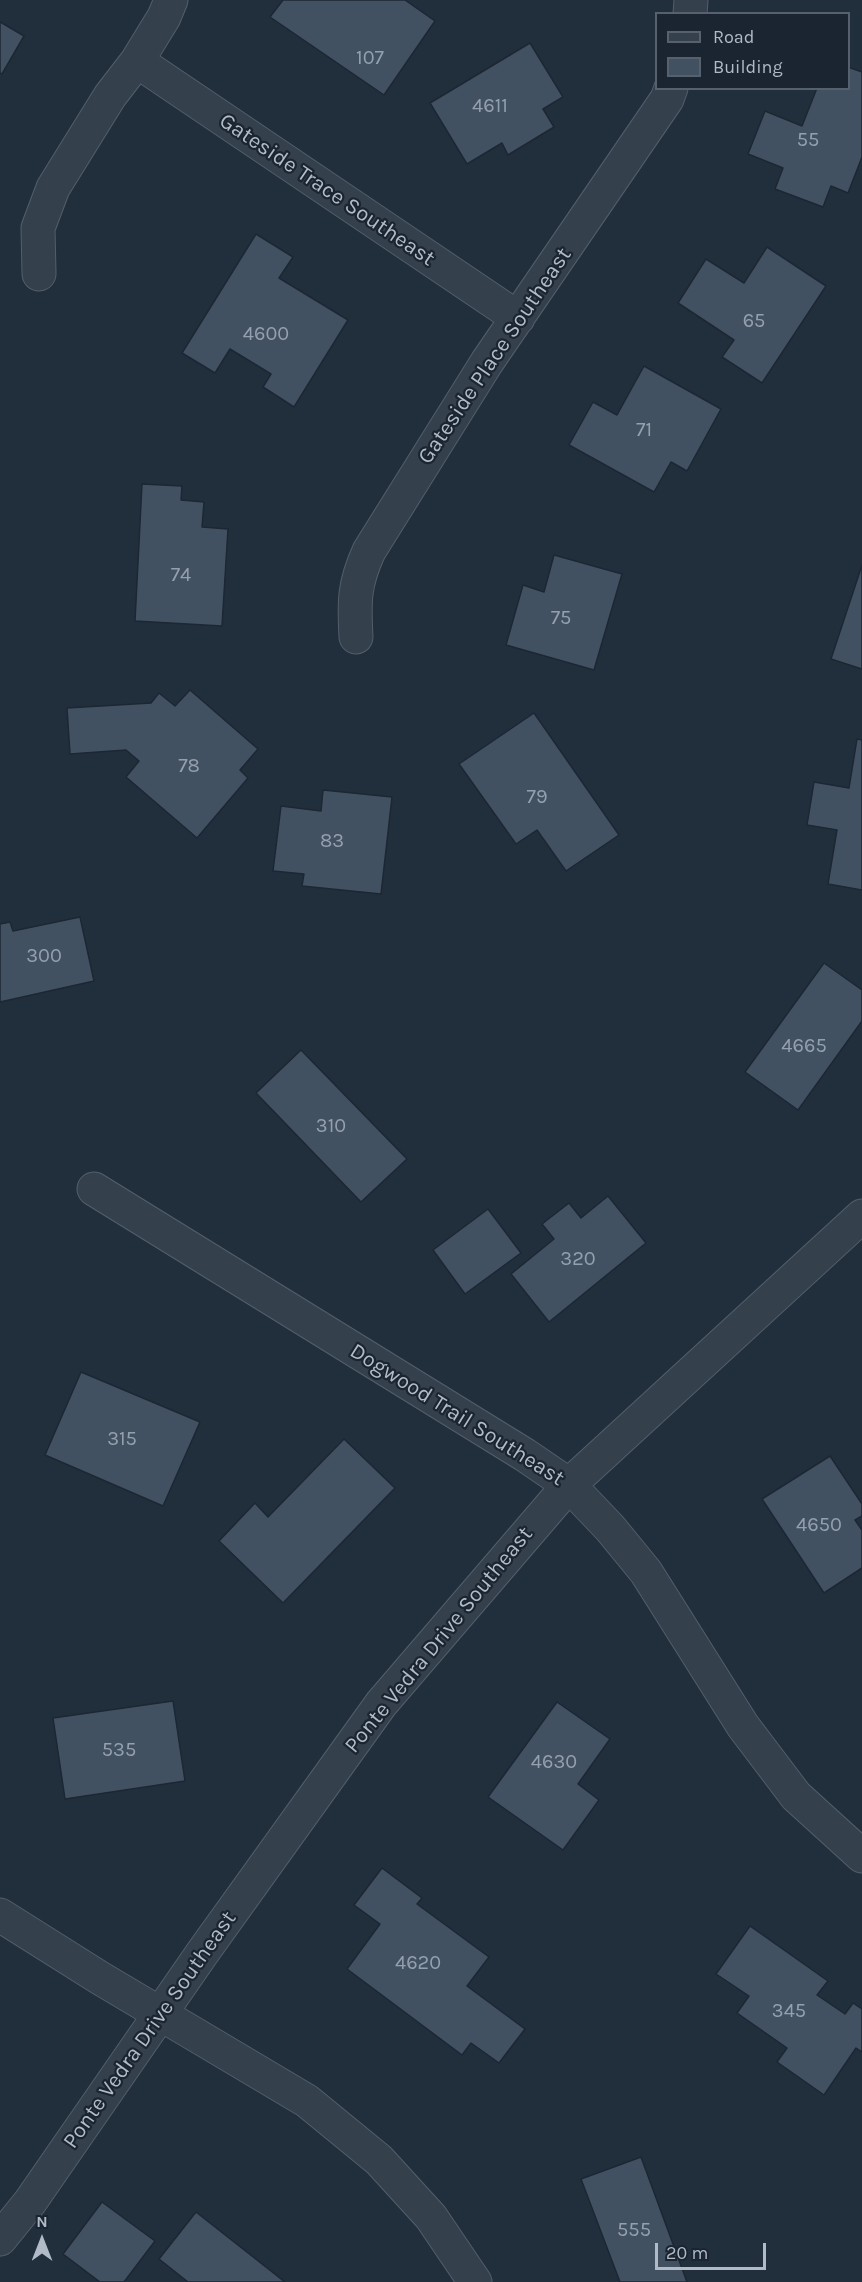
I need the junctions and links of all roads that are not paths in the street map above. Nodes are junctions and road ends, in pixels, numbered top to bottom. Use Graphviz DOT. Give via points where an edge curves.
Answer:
graph roads {
  1 [pos="171,0"];
  2 [pos="137,61"];
  3 [pos="670,90"];
  4 [pos="39,274"];
  5 [pos="518,318"];
  6 [pos="356,637"];
  7 [pos="94,1189"];
  8 [pos="862,1216"];
  9 [pos="569,1485"];
  10 [pos="862,1856"];
  11 [pos="0,1915"];
  12 [pos="161,2014"];
  13 [pos="0,2239"];
  14 [pos="476,2282"];
  1 -- 2 [label="street"];
  2 -- 4 [label="street" via="52,188 38,228"];
  2 -- 5 [label="street, Gateside Trace Southeast"];
  3 -- 5 [label="street, Gateside Place Southeast"];
  5 -- 6 [label="street, Gateside Place Southeast" via="369,551 358,575 354,603"];
  7 -- 9 [label="street, Dogwood Trail Southeast"];
  8 -- 9 [label="street, Ponte Vedra Drive Southeast"];
  9 -- 10 [label="street, Dogwood Trail Southeast" via="646,1572 743,1726 796,1796"];
  9 -- 12 [label="street, Ponte Vedra Drive Southeast" via="381,1704"];
  11 -- 12 [label="street"];
  12 -- 13 [label="street, Ponte Vedra Drive Southeast"];
  12 -- 14 [label="street" via="308,2101 380,2160 431,2217"];
}
